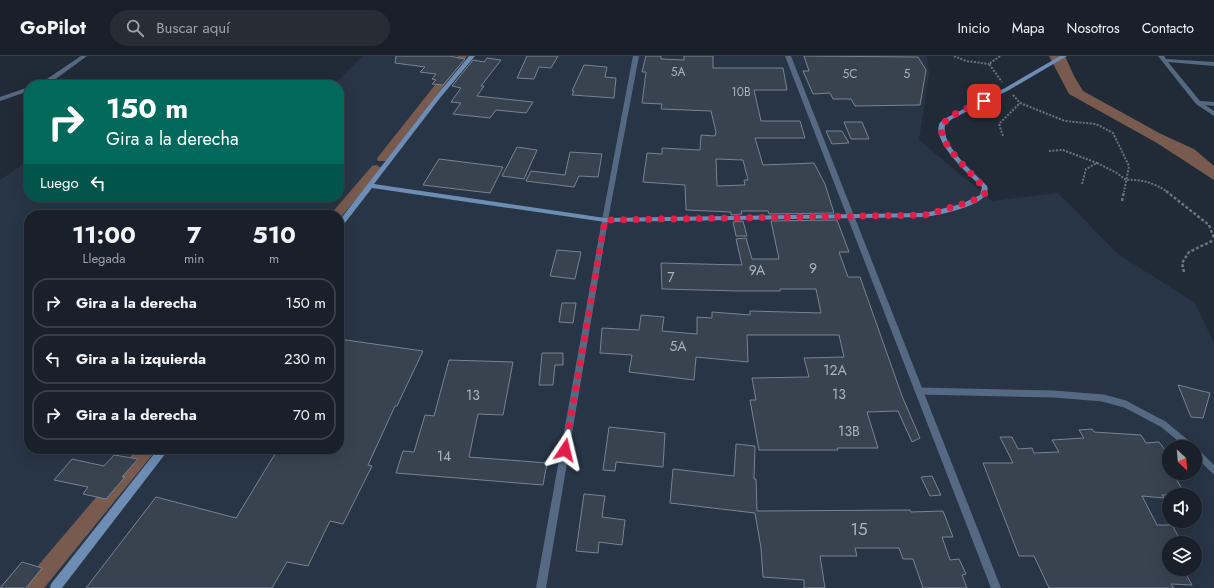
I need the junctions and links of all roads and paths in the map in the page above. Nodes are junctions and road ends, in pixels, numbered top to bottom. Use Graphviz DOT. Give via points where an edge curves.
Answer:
graph roads {
  1 [pos="84,56"];
  2 [pos="472,56"];
  3 [pos="636,56"];
  4 [pos="788,56"];
  5 [pos="954,56"];
  6 [pos="1064,56"];
  7 [pos="1162,58"];
  8 [pos="989,64"];
  9 [pos="1214,64"];
  10 [pos="50,80"];
  11 [pos="24,91"];
  12 [pos="0,99"];
  13 [pos="1020,103"];
  14 [pos="1198,103"];
  15 [pos="1214,104"];
  16 [pos="1214,114"];
  17 [pos="1065,121"];
  18 [pos="1003,136"];
  19 [pos="1049,151"];
  20 [pos="1097,163"];
  21 [pos="1126,180"];
  22 [pos="1082,184"];
  23 [pos="370,186"];
  24 [pos="1122,201"];
  25 [pos="852,217"];
  26 [pos="344,220"];
  27 [pos="605,220"];
  28 [pos="1209,225"];
  29 [pos="1214,228"];
  30 [pos="1214,239"];
  31 [pos="1184,272"];
  32 [pos="920,391"];
  33 [pos="1182,440"];
  34 [pos="160,454"];
  35 [pos="1202,458"];
  36 [pos="1214,470"];
  37 [pos="55,588"];
  38 [pos="541,588"];
  39 [pos="996,588"];
  1 -- 10 [label="street"];
  2 -- 23 [label="street"];
  3 -- 27 [label="street"];
  4 -- 25 [label="street"];
  5 -- 8 [label="path" via="971,62"];
  6 -- 25 [label="street" via="942,124 942,134 950,149 984,188 985,193 982,196 925,215"];
  7 -- 9 [label="street"];
  7 -- 14 [label="street"];
  11 -- 12 [label="street"];
  13 -- 18 [label="path" via="999,124"];
  14 -- 15 [label="street"];
  14 -- 16 [label="street"];
  17 -- 21 [label="path" via="1096,124 1113,133 1129,166"];
  19 -- 20 [label="path" via="1063,150"];
  20 -- 21 [label="path"];
  20 -- 22 [label="path" via="1086,169"];
  21 -- 24 [label="path"];
  21 -- 28 [label="path" via="1138,179 1157,184"];
  23 -- 26 [label="street"];
  23 -- 27 [label="street"];
  25 -- 27 [label="street"];
  25 -- 32 [label="street"];
  27 -- 38 [label="street"];
  28 -- 29 [label="path"];
  28 -- 30 [label="path"];
  30 -- 31 [label="path" via="1189,252 1182,263"];
  32 -- 33 [label="lane" via="1054,394 1103,398 1125,404 1163,424"];
  32 -- 39 [label="street"];
  34 -- 37 [label="street"];
  35 -- 36 [label="lane"];
}
